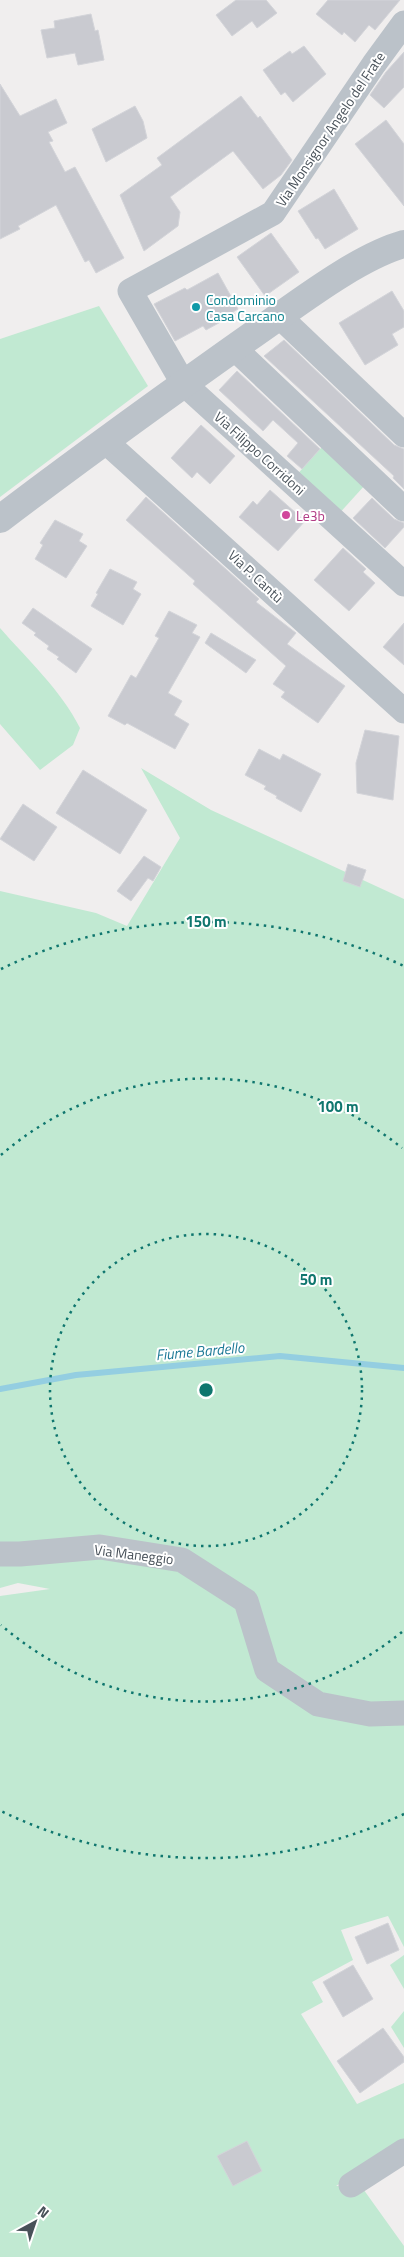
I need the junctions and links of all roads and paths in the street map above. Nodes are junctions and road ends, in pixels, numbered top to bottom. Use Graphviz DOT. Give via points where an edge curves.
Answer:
graph roads {
  1 [pos="404,23"];
  2 [pos="404,244"];
  3 [pos="280,316"];
  4 [pos="234,348"];
  5 [pos="183,382"];
  6 [pos="404,435"];
  7 [pos="106,442"];
  8 [pos="404,509"];
  9 [pos="0,519"];
  10 [pos="404,584"];
  11 [pos="404,711"];
  12 [pos="0,1554"];
  13 [pos="404,1712"];
  14 [pos="404,2151"];
  15 [pos="351,2185"];
  1 -- 5 [label="street, Via Monsignor Angelo del Frate" via="273,213 130,291"];
  2 -- 3 [label="street" via="368,259"];
  3 -- 4 [label="street"];
  3 -- 6 [label="street"];
  4 -- 5 [label="street"];
  4 -- 8 [label="street"];
  5 -- 7 [label="street"];
  5 -- 10 [label="street, Via Filippo Corridoni"];
  7 -- 9 [label="street"];
  7 -- 11 [label="street, Via P. Cantù"];
  12 -- 13 [label="street, Via Maneggio" via="100,1547 182,1560 246,1602 267,1670 318,1704 370,1714"];
  14 -- 15 [label="street"];
}
